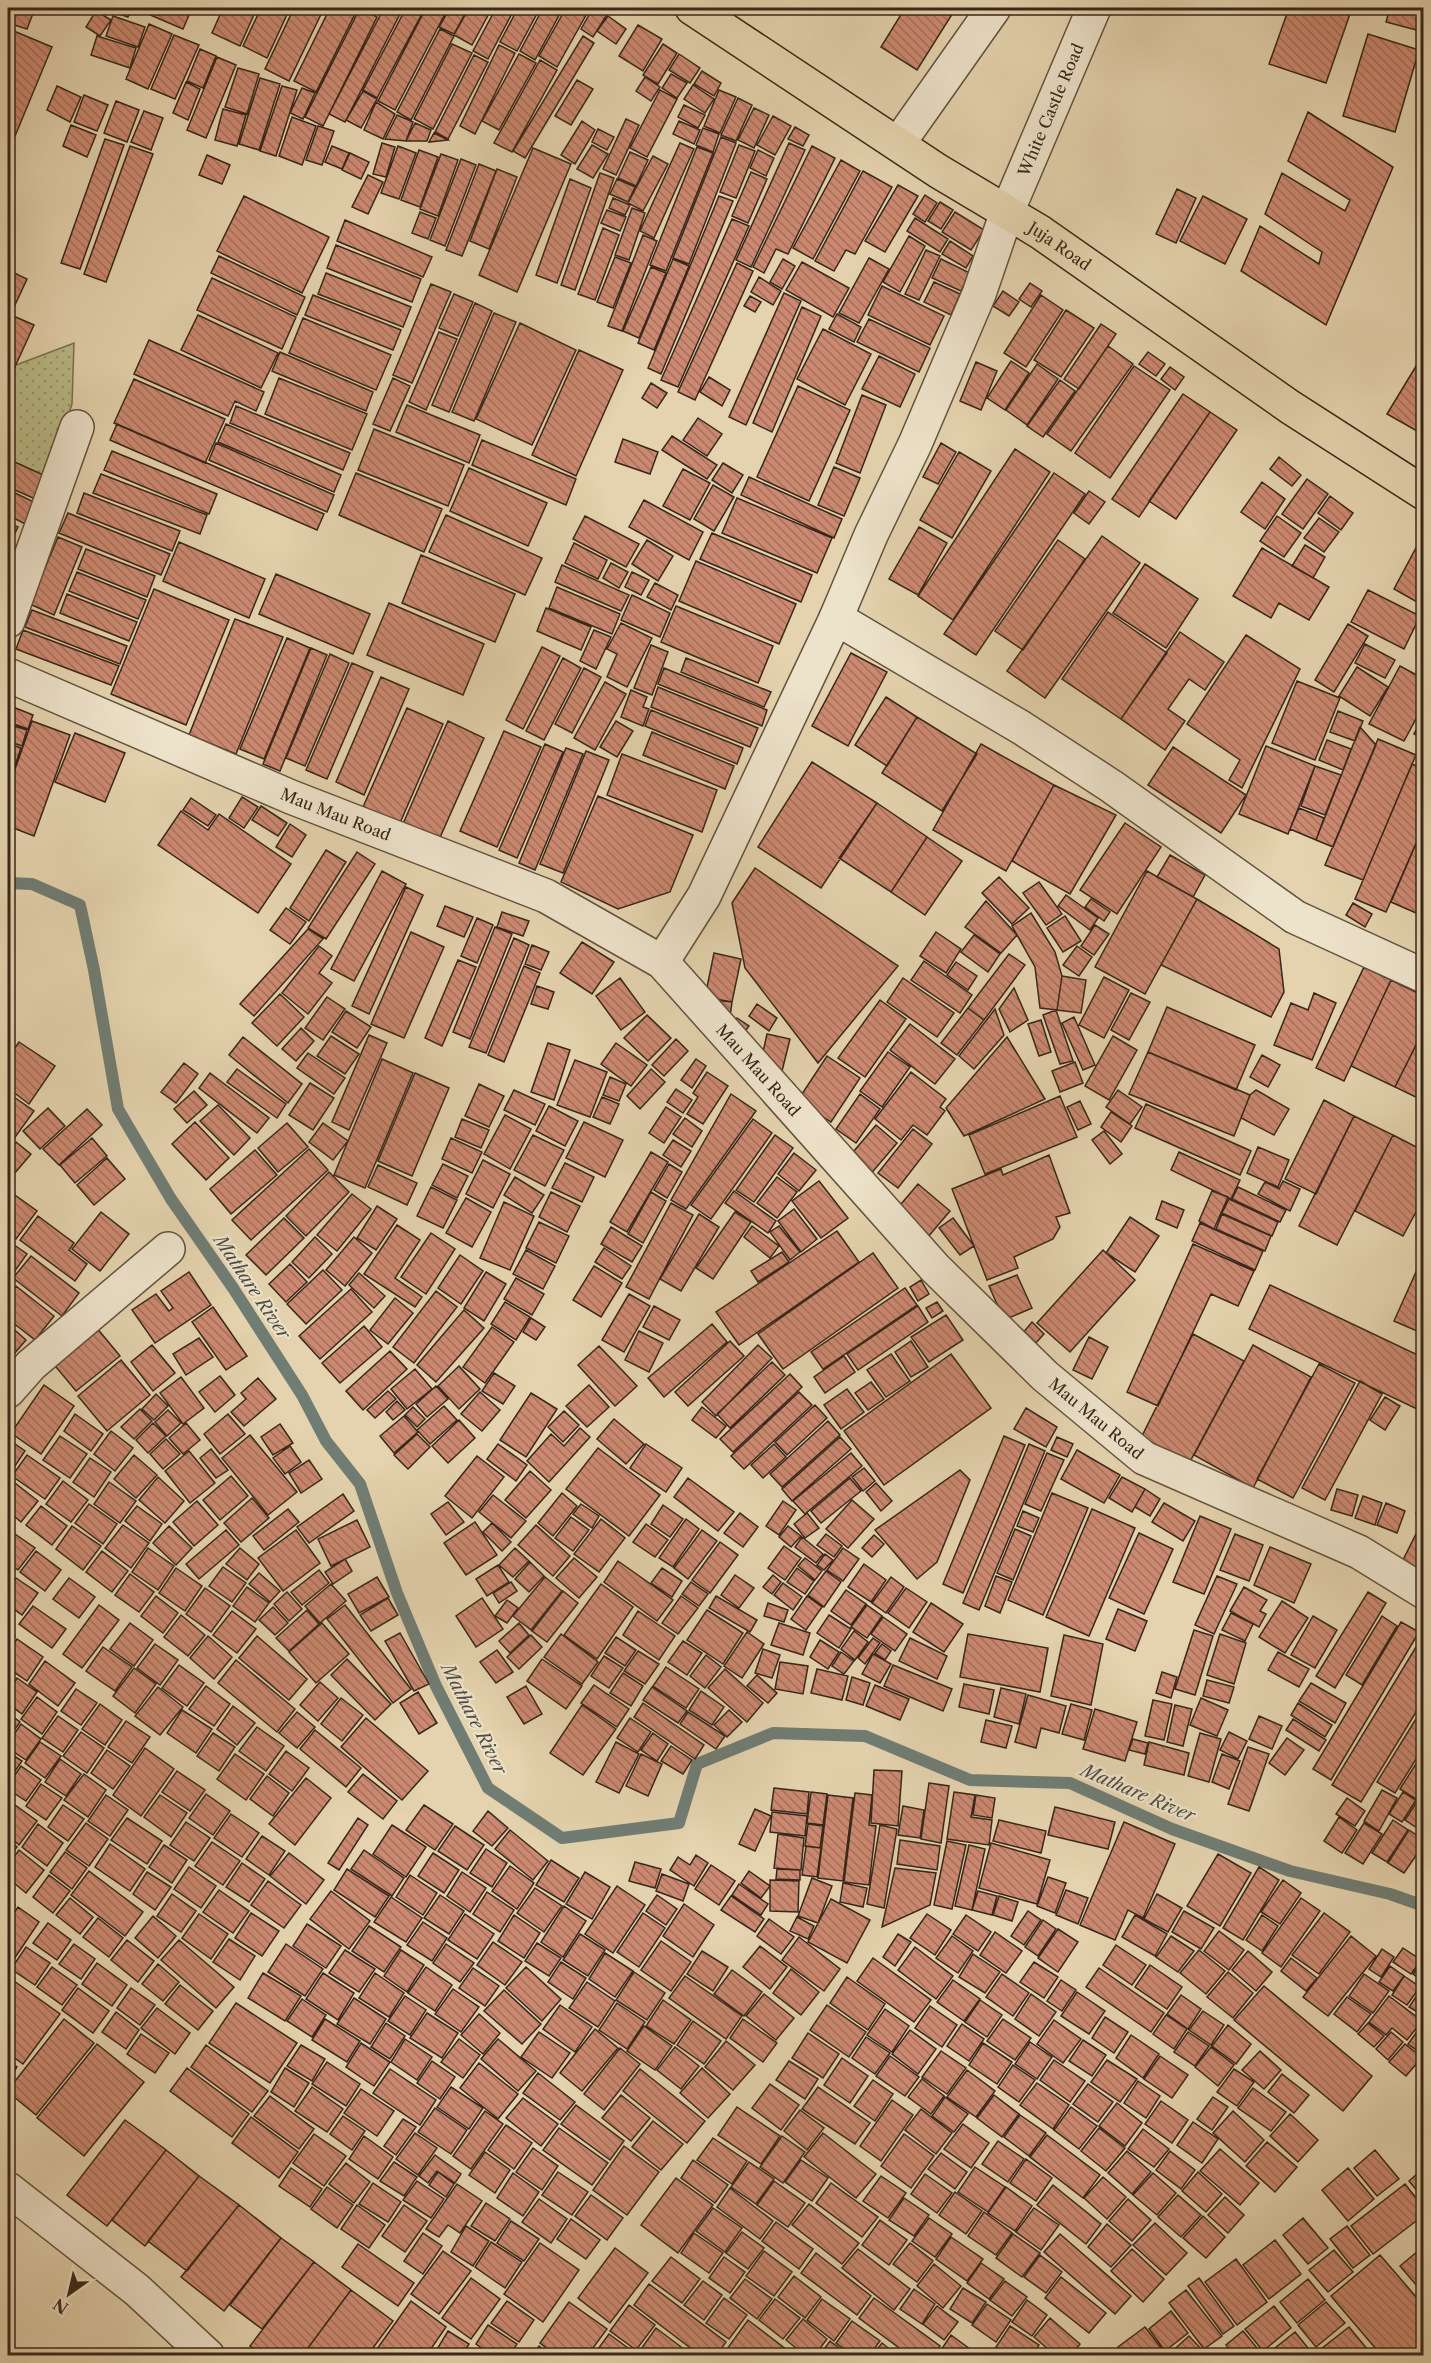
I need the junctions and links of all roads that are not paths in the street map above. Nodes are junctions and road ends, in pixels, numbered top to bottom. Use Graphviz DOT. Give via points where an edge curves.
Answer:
graph roads {
  1 [pos="692,8"];
  2 [pos="994,8"];
  3 [pos="1094,8"];
  4 [pos="898,144"];
  5 [pos="1007,212"];
  6 [pos="77,427"];
  7 [pos="1424,493"];
  8 [pos="836,618"];
  9 [pos="8,621"];
  10 [pos="8,675"];
  11 [pos="662,962"];
  12 [pos="1424,976"];
  13 [pos="168,1249"];
  14 [pos="8,1391"];
  15 [pos="1424,1592"];
  16 [pos="8,2189"];
  17 [pos="208,2355"];
  1 -- 4 [label="main road, Juja Road"];
  2 -- 4 [label="street"];
  3 -- 5 [label="street, White Castle Road"];
  4 -- 5 [label="main road, Juja Road"];
  5 -- 7 [label="main road, Juja Road" via="1290,407"];
  5 -- 8 [label="street, White Castle Road" via="979,294"];
  6 -- 9 [label="street"];
  8 -- 11 [label="street, White Castle Road" via="704,896"];
  8 -- 12 [label="street" via="1112,786 1295,917"];
  10 -- 11 [label="street, Mau Mau Road" via="291,797 546,896"];
  11 -- 15 [label="street, Mau Mau Road" via="935,1268 1045,1376 1144,1458 1359,1552"];
  13 -- 14 [label="street" via="31,1365"];
  16 -- 17 [label="street" via="137,2290"];
}
